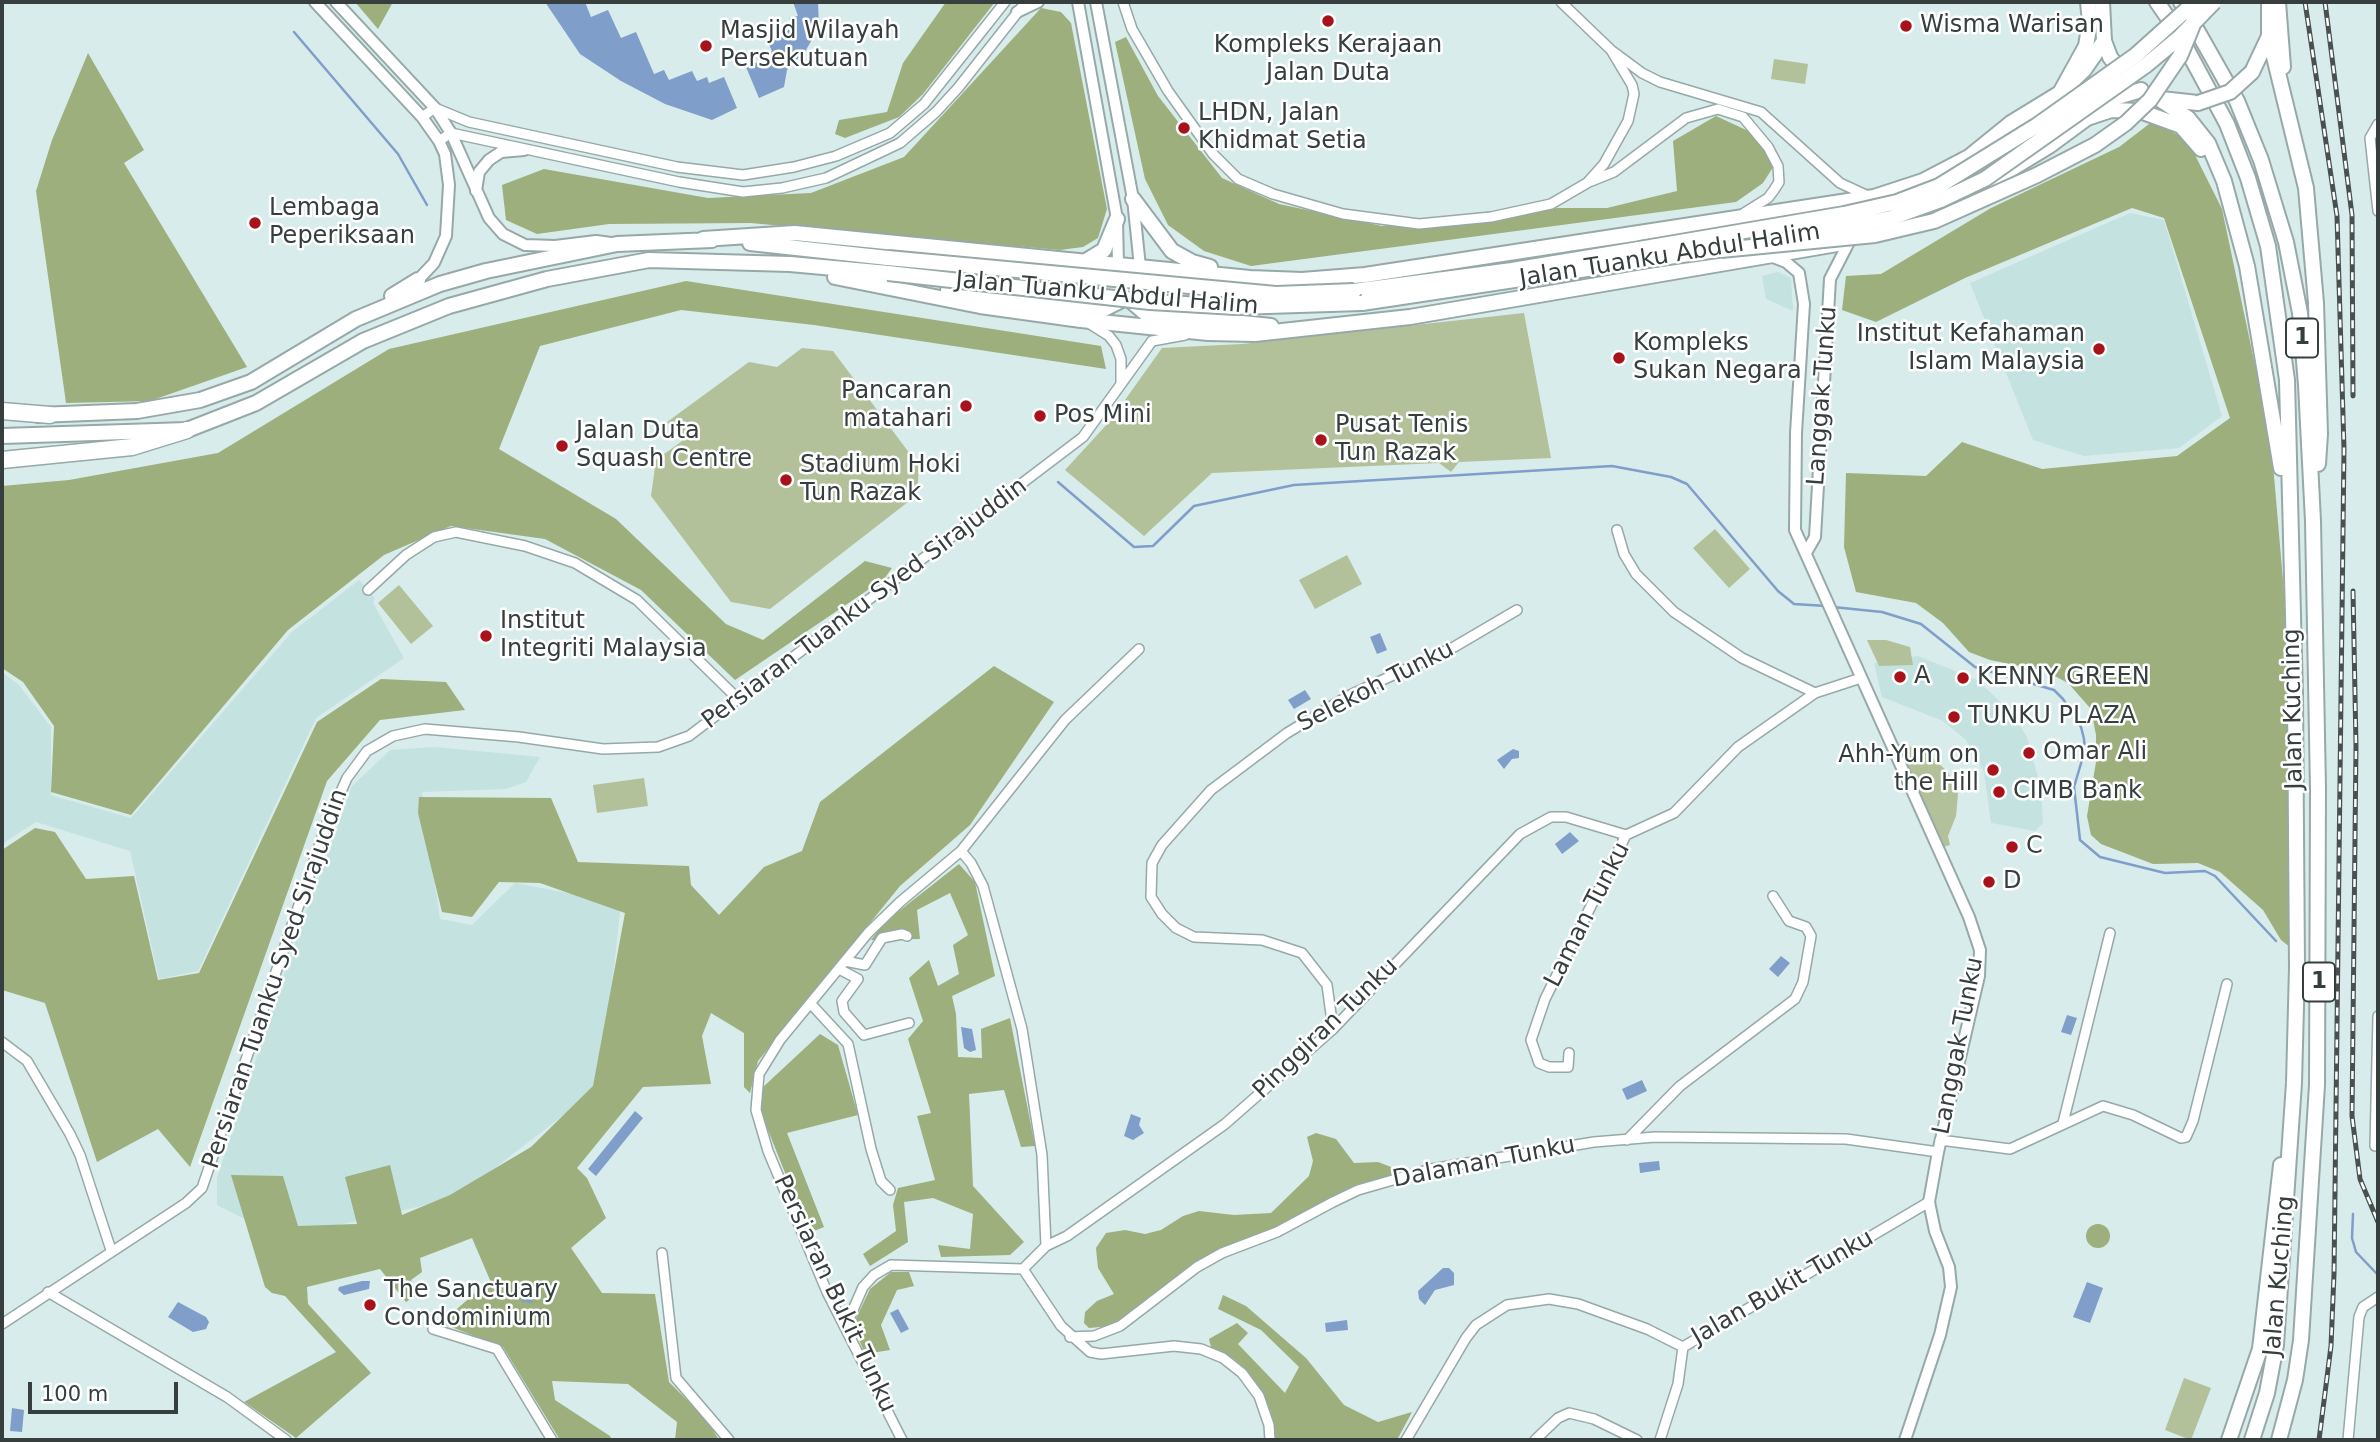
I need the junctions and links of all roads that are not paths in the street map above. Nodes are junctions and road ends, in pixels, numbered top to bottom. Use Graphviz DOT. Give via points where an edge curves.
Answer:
graph roads {
  1 [pos="314,2"];
  2 [pos="336,2"];
  3 [pos="1005,2"];
  4 [pos="1027,2"];
  5 [pos="1038,2"];
  6 [pos="1068,2"];
  7 [pos="1078,2"];
  8 [pos="1096,2"];
  9 [pos="1123,2"];
  10 [pos="1561,2"];
  11 [pos="2088,2"];
  12 [pos="2102,2"];
  13 [pos="2157,2"];
  14 [pos="2181,2"];
  15 [pos="2197,2"];
  16 [pos="2214,2"];
  17 [pos="2269,2"];
  18 [pos="2278,2"];
  19 [pos="1017,12"];
  20 [pos="1080,16"];
  21 [pos="2269,36"];
  22 [pos="2104,41"];
  23 [pos="1611,50"];
  24 [pos="2283,89"];
  25 [pos="2141,90"];
  26 [pos="2060,93"];
  27 [pos="2158,99"];
  28 [pos="435,108"];
  29 [pos="422,117"];
  30 [pos="2084,119"];
  31 [pos="2377,125"];
  32 [pos="451,133"];
  33 [pos="439,141"];
  34 [pos="524,150"];
  35 [pos="2224,181"];
  36 [pos="1587,183"];
  37 [pos="476,191"];
  38 [pos="1874,197"];
  39 [pos="1133,199"];
  40 [pos="2378,211"];
  41 [pos="1740,216"];
  42 [pos="1117,219"];
  43 [pos="1608,236"];
  44 [pos="703,239"];
  45 [pos="1849,242"];
  46 [pos="617,244"];
  47 [pos="1721,250"];
  48 [pos="1773,257"];
  49 [pos="1636,258"];
  50 [pos="1056,259"];
  51 [pos="719,260"];
  52 [pos="1084,261"];
  53 [pos="1118,265"];
  54 [pos="888,266"];
  55 [pos="1140,267"];
  56 [pos="1212,274"];
  57 [pos="835,277"];
  58 [pos="1250,278"];
  59 [pos="418,281"];
  60 [pos="1391,287"];
  61 [pos="1125,297"];
  62 [pos="1358,297"];
  63 [pos="1058,305"];
  64 [pos="1410,317"];
  65 [pos="356,319"];
  66 [pos="1081,320"];
  67 [pos="1208,326"];
  68 [pos="1121,386"];
  69 [pos="2,413"];
  70 [pos="50,415"];
  71 [pos="187,430"];
  72 [pos="2,436"];
  73 [pos="2,460"];
  74 [pos="2289,515"];
  75 [pos="2313,521"];
  76 [pos="1617,530"];
  77 [pos="1807,551"];
  78 [pos="368,590"];
  79 [pos="1517,610"];
  80 [pos="1139,649"];
  81 [pos="1861,678"];
  82 [pos="1815,693"];
  83 [pos="739,700"];
  84 [pos="1626,835"];
  85 [pos="961,851"];
  86 [pos="1773,896"];
  87 [pos="2110,933"];
  88 [pos="906,936"];
  89 [pos="842,965"];
  90 [pos="865,965"];
  91 [pos="858,979"];
  92 [pos="2227,984"];
  93 [pos="811,1004"];
  94 [pos="2378,1016"];
  95 [pos="909,1023"];
  96 [pos="1333,1029"];
  97 [pos="2,1042"];
  98 [pos="1569,1053"];
  99 [pos="2294,1083"];
  100 [pos="2063,1123"];
  101 [pos="1627,1140"];
  102 [pos="1939,1146"];
  103 [pos="2375,1146"];
  104 [pos="890,1190"];
  105 [pos="1929,1202"];
  106 [pos="1046,1246"];
  107 [pos="111,1250"];
  108 [pos="662,1253"];
  109 [pos="1023,1269"];
  110 [pos="48,1292"];
  111 [pos="2378,1297"];
  112 [pos="2,1324"];
  113 [pos="846,1326"];
  114 [pos="433,1329"];
  115 [pos="1070,1337"];
  116 [pos="1683,1347"];
  117 [pos="286,1440"];
  118 [pos="552,1440"];
  119 [pos="729,1440"];
  120 [pos="902,1440"];
  121 [pos="1270,1440"];
  122 [pos="1406,1440"];
  123 [pos="1535,1440"];
  124 [pos="1637,1440"];
  125 [pos="1660,1440"];
  126 [pos="1905,1440"];
  127 [pos="2229,1440"];
  128 [pos="2252,1440"];
  129 [pos="2279,1440"];
  130 [pos="2348,1440"];
  1 -- 29 [label="street"];
  2 -- 28 [label="street"];
  3 -- 28 [label="street" via="924,104 890,133 836,156 794,167 743,176 677,167 469,121"];
  4 -- 19 [label="street"];
  5 -- 19 [label="street"];
  6 -- 20 [label="street"];
  7 -- 20 [label="street"];
  8 -- 39 [label="street"];
  9 -- 36 [label="street" via="1132,29 1208,148 1238,179 1273,194 1343,215 1419,224 1491,217 1551,204"];
  10 -- 23 [label="street"];
  11 -- 26 [label="main road" via="2087,46"];
  12 -- 22 [label="main road"];
  13 -- 74 [label="main road, Jalan Kuching / 1" via="2227,124 2268,246 2287,380"];
  14 -- 75 [label="main road, Jalan Kuching / 1" via="2237,101 2286,242 2300,313"];
  15 -- 47 [label="main road, bridge" via="2180,56 2150,100 2095,145 1934,221 1824,242"];
  15 -- 49 [label="main road, Jalan Tuanku Abdul Halim, bridge" via="2136,55 2036,126 1939,186 1897,202"];
  16 -- 47 [label="main road, Jalan Tuanku Abdul Halim, bridge" via="2144,66 1985,178 1891,218"];
  17 -- 21 [label="main road"];
  18 -- 24 [label="main road"];
  19 -- 34 [label="street" via="936,112 900,143 826,178 743,192"];
  20 -- 42 [label="street"];
  21 -- 24 [label="main road"];
  21 -- 27 [label="main road, bridge" via="2252,72 2230,92 2198,103"];
  22 -- 25 [label="main road" via="2116,66"];
  22 -- 26 [label="main road, Jalan Tuanku Abdul Halim"];
  23 -- 36 [label="street" via="1634,94 1628,121 1604,164"];
  23 -- 38 [label="street" via="1660,82 1760,112 1840,183"];
  24 -- 75 [label="main road" via="2306,188 2316,303 2320,434"];
  25 -- 27 [label="main road"];
  25 -- 30 [label="main road, Jalan Tuanku Abdul Halim" via="2113,98"];
  26 -- 30 [label="main road" via="2082,85 2097,93 2098,102"];
  26 -- 38 [label="main road, Jalan Tuanku Abdul Halim" via="2011,122 1969,157 1923,181"];
  27 -- 35 [label="main road" via="2188,118 2208,143"];
  28 -- 29 [label="street"];
  28 -- 32 [label="street"];
  29 -- 33 [label="street"];
  30 -- 35 [label="main road" via="2130,109 2162,116 2181,126"];
  30 -- 45 [label="main road, Jalan Tuanku Abdul Halim" via="1998,179 1949,204"];
  31 -- 40 [label="street" via="2370,138"];
  32 -- 33 [label="street"];
  32 -- 34 [label="street"];
  32 -- 37 [label="street"];
  33 -- 59 [label="street" via="448,168 449,223 441,252"];
  34 -- 37 [label="street" via="501,152 489,160 479,172"];
  35 -- 74 [label="main road" via="2247,266"];
  36 -- 41 [label="street" via="1614,172 1686,118 1718,109 1743,117 1778,166 1779,182 1768,198"];
  37 -- 46 [label="street" via="496,227 513,240 537,245"];
  38 -- 41 [label="main road, Jalan Tuanku Abdul Halim"];
  39 -- 55 [label="street"];
  39 -- 58 [label="main road" via="1180,257"];
  41 -- 43 [label="main road, Jalan Tuanku Abdul Halim"];
  42 -- 52 [label="main road" via="1104,250"];
  42 -- 53 [label="street"];
  43 -- 58 [label="main road, Jalan Tuanku Abdul Halim" via="1364,275 1302,281"];
  43 -- 60 [label="main road"];
  44 -- 46 [label="main road, Jalan Tuanku Abdul Halim"];
  44 -- 50 [label="main road, Jalan Tuanku Abdul Halim" via="795,233"];
  44 -- 54 [label="main road, Jalan Tuanku Abdul Halim"];
  45 -- 48 [label="main road, Jalan Tuanku Abdul Halim"];
  45 -- 77 [label="street, Langgak Tunku" via="1830,279 1815,537"];
  46 -- 65 [label="main road, Jalan Tuanku Abdul Halim" via="440,284"];
  47 -- 49 [label="main road, Jalan Tuanku Abdul Halim, bridge"];
  48 -- 64 [label="main road, Jalan Tuanku Abdul Halim"];
  48 -- 77 [label="street, Langgak Tunku" via="1793,267 1802,281 1795,530"];
  49 -- 60 [label="main road, Jalan Tuanku Abdul Halim"];
  49 -- 62 [label="main road, Jalan Tuanku Abdul Halim"];
  49 -- 64 [label="main road" via="1580,278"];
  50 -- 52 [label="main road, Jalan Tuanku Abdul Halim"];
  50 -- 63 [label="main road" via="1079,276 1082,284 1078,296"];
  51 -- 54 [label="main road, Jalan Tuanku Abdul Halim"];
  51 -- 57 [label="main road"];
  51 -- 71 [label="main road, Jalan Tuanku Abdul Halim" via="649,260 547,279 449,306 363,341 256,403"];
  52 -- 53 [label="main road, Jalan Tuanku Abdul Halim"];
  53 -- 55 [label="main road, Jalan Tuanku Abdul Halim"];
  53 -- 61 [label="main road"];
  54 -- 62 [label="main road, Jalan Tuanku Abdul Halim, bridge"];
  55 -- 56 [label="main road, Jalan Tuanku Abdul Halim"];
  55 -- 61 [label="main road" via="1135,285"];
  56 -- 58 [label="main road, Jalan Tuanku Abdul Halim"];
  56 -- 67 [label="main road" via="1190,280 1181,293 1185,307"];
  57 -- 63 [label="main road"];
  57 -- 66 [label="main road, Jalan Tuanku Abdul Halim" via="980,306"];
  59 -- 65 [label="main road"];
  60 -- 62 [label="main road, Jalan Tuanku Abdul Halim"];
  61 -- 63 [label="main road" via="1104,309"];
  61 -- 67 [label="main road" via="1145,313"];
  64 -- 67 [label="main road, Jalan Tuanku Abdul Halim" via="1255,334"];
  65 -- 70 [label="main road, Jalan Tuanku Abdul Halim" via="251,382 200,400 137,411"];
  66 -- 67 [label="main road, Jalan Tuanku Abdul Halim"];
  66 -- 68 [label="street" via="1116,345"];
  67 -- 68 [label="street, Persiaran Tuanku Syed Sirajuddin" via="1152,341"];
  68 -- 83 [label="street, Persiaran Tuanku Syed Sirajuddin" via="1083,436 1049,465"];
  69 -- 70 [label="highway"];
  71 -- 72 [label="main road, Jalan Tuanku Abdul Halim"];
  71 -- 73 [label="highway" via="132,447"];
  74 -- 99 [label="main road, Jalan Kuching / 1" via="2295,694"];
  75 -- 129 [label="main road, Jalan Kuching / 1" via="2318,1085 2301,1340"];
  76 -- 82 [label="street" via="1636,574 1674,612 1742,658"];
  77 -- 81 [label="street, Langgak Tunku"];
  78 -- 83 [label="street" via="434,537 456,532 525,545 575,563 636,600"];
  79 -- 96 [label="street, Selekoh Tunku" via="1454,648 1350,695 1287,733 1211,790 1162,845 1152,863 1151,897 1176,928 1194,937 1262,940 1302,953 1327,985"];
  80 -- 85 [label="street, Persiaran Bukit Tunku" via="1065,720"];
  81 -- 82 [label="street, Laman Tunku"];
  81 -- 102 [label="street, Langgak Tunku" via="1980,950 1979,976"];
  82 -- 84 [label="street, Laman Tunku" via="1738,747 1674,813"];
  83 -- 107 [label="street, Persiaran Tuanku Syed Sirajuddin" via="689,736 658,747 603,750 425,729 393,736 367,751 347,778 327,823 202,1188 187,1203"];
  84 -- 96 [label="street, Pinggiran Tunku" via="1566,817 1551,817 1521,834"];
  84 -- 98 [label="street, Laman Tunku" via="1545,999 1531,1040 1539,1063 1549,1067 1568,1067"];
  85 -- 89 [label="street, Persiaran Bukit Tunku" via="900,902"];
  85 -- 106 [label="street" via="983,886 1022,1029 1042,1155"];
  86 -- 101 [label="street" via="1783,915 1806,927 1811,936 1803,982 1795,999 1680,1086"];
  87 -- 100 [label="street"];
  88 -- 90 [label="street" via="882,938"];
  89 -- 90 [label="street"];
  89 -- 91 [label="street"];
  89 -- 93 [label="street, Persiaran Bukit Tunku"];
  90 -- 91 [label="street"];
  91 -- 95 [label="street" via="842,1001 844,1012 864,1035"];
  92 -- 100 [label="street, Dalaman Tunku" via="2189,1134 2181,1138 2109,1107"];
  93 -- 104 [label="street" via="848,1044 871,1149 881,1181"];
  93 -- 113 [label="street, Persiaran Bukit Tunku" via="763,1066 756,1110 811,1256"];
  94 -- 103 [label="street"];
  96 -- 106 [label="street, Pinggiran Tunku" via="1225,1124 1067,1236"];
  97 -- 107 [label="street" via="27,1061 70,1135"];
  99 -- 127 [label="main road" via="2274,1209 2260,1349"];
  99 -- 128 [label="main road, Jalan Kuching / 1" via="2276,1345"];
  100 -- 102 [label="street, Dalaman Tunku" via="2010,1149"];
  101 -- 102 [label="street, Dalaman Tunku" via="1755,1136"];
  101 -- 115 [label="street, Dalaman Tunku" via="1432,1169 1359,1190 1278,1232 1222,1253 1120,1326 1094,1336"];
  102 -- 105 [label="street, Langgak Tunku"];
  105 -- 116 [label="street, Jalan Bukit Tunku"];
  105 -- 126 [label="street, Langgak Tunku" via="1951,1287"];
  106 -- 109 [label="street, Pinggiran Tunku"];
  107 -- 110 [label="street, Persiaran Tuanku Syed Sirajuddin"];
  108 -- 119 [label="street" via="676,1378"];
  109 -- 113 [label="street" via="891,1265 863,1287"];
  109 -- 115 [label="street"];
  110 -- 112 [label="street, Persiaran Tuanku Syed Sirajuddin"];
  110 -- 117 [label="street" via="228,1397"];
  111 -- 130 [label="street" via="2362,1307 2359,1317"];
  113 -- 120 [label="street, Persiaran Bukit Tunku"];
  114 -- 118 [label="street" via="497,1349"];
  115 -- 121 [label="street" via="1085,1350 1101,1354 1174,1346 1223,1358 1259,1396"];
  116 -- 122 [label="street" via="1578,1304 1549,1299 1507,1305 1476,1325 1466,1338"];
  116 -- 125 [label="street, Jalan Bukit Tunku" via="1675,1395"];
  123 -- 124 [label="street" via="1569,1413 1594,1419"];
}
